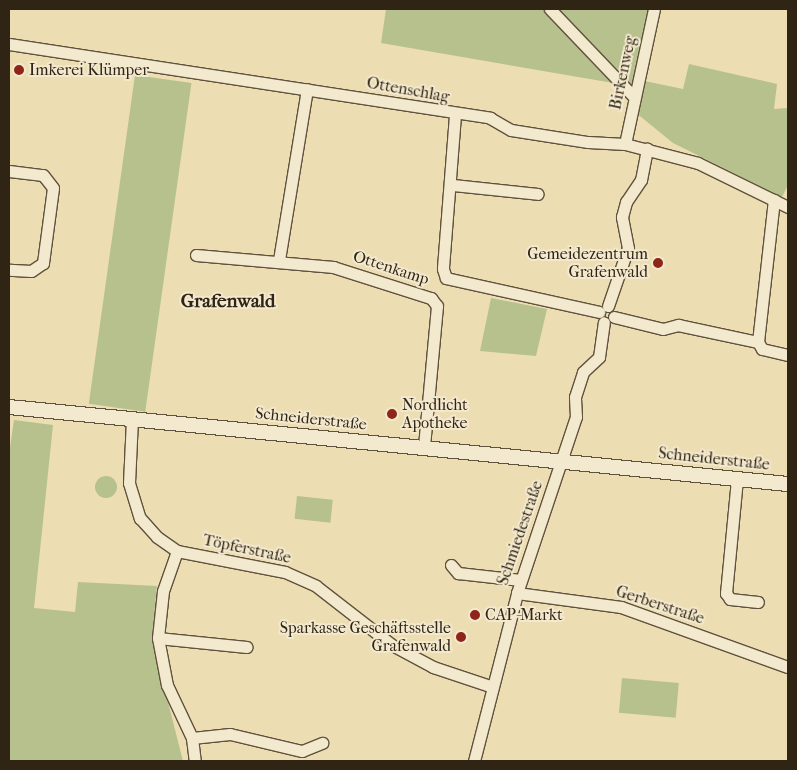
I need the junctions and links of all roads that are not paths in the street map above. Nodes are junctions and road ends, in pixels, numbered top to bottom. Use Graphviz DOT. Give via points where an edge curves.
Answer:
graph roads {
  1 [pos="550,9"];
  2 [pos="654,9"];
  3 [pos="9,44"];
  4 [pos="306,90"];
  5 [pos="634,97"];
  6 [pos="455,115"];
  7 [pos="625,144"];
  8 [pos="647,149"];
  9 [pos="9,172"];
  10 [pos="453,185"];
  11 [pos="538,194"];
  12 [pos="774,200"];
  13 [pos="788,207"];
  14 [pos="196,255"];
  15 [pos="279,260"];
  16 [pos="9,270"];
  17 [pos="606,314"];
  18 [pos="758,342"];
  19 [pos="788,355"];
  20 [pos="9,407"];
  21 [pos="132,419"];
  22 [pos="424,447"];
  23 [pos="562,461"];
  24 [pos="737,479"];
  25 [pos="788,484"];
  26 [pos="177,551"];
  27 [pos="451,565"];
  28 [pos="521,580"];
  29 [pos="517,593"];
  30 [pos="758,602"];
  31 [pos="158,638"];
  32 [pos="246,647"];
  33 [pos="788,667"];
  34 [pos="490,686"];
  35 [pos="192,738"];
  36 [pos="322,743"];
  37 [pos="195,761"];
  38 [pos="474,761"];
  1 -- 5 [label="street"];
  2 -- 5 [label="street, Birkenweg"];
  3 -- 4 [label="street, Ottenschlag"];
  4 -- 6 [label="street, Ottenschlag"];
  4 -- 15 [label="street"];
  5 -- 7 [label="street, Birkenweg"];
  6 -- 7 [label="street, Ottenschlag" via="490,118 511,130"];
  6 -- 10 [label="street" via="450,163"];
  7 -- 8 [label="street, Ottenschlag"];
  8 -- 12 [label="street, Ottenschlag" via="698,163"];
  8 -- 17 [label="street, Schmiedestraße" via="641,180 626,202 622,217 628,248"];
  9 -- 16 [label="street" via="43,175 53,188 43,263 31,271"];
  10 -- 11 [label="street"];
  10 -- 17 [label="street" via="443,269 446,278"];
  12 -- 13 [label="street, Ottenschlag"];
  12 -- 18 [label="street"];
  14 -- 15 [label="street, Ottenkamp"];
  15 -- 22 [label="street, Ottenkamp" via="333,267 431,298 437,306"];
  17 -- 18 [label="street" via="645,326 663,329 678,325"];
  17 -- 23 [label="street, Schmiedestraße" via="599,357 583,372 575,397 576,416"];
  18 -- 19 [label="street" via="762,349"];
  20 -- 21 [label="street, Schneiderstraße"];
  21 -- 22 [label="street, Schneiderstraße"];
  21 -- 26 [label="street, Töpferstraße" via="129,483 140,518"];
  22 -- 23 [label="street, Schneiderstraße"];
  23 -- 24 [label="street, Schneiderstraße"];
  23 -- 28 [label="street, Schmiedestraße"];
  24 -- 25 [label="street, Schneiderstraße"];
  24 -- 30 [label="street" via="726,593 730,599"];
  26 -- 31 [label="street" via="163,591"];
  26 -- 34 [label="street, Töpferstraße" via="293,575 316,586 392,645 433,667"];
  27 -- 28 [label="street" via="458,573"];
  28 -- 29 [label="street, Schmiedestraße"];
  29 -- 33 [label="street, Gerberstraße" via="621,607"];
  29 -- 34 [label="street, Schmiedestraße"];
  31 -- 32 [label="street"];
  31 -- 35 [label="street" via="167,684"];
  34 -- 38 [label="street, Schmiedestraße"];
  35 -- 36 [label="street" via="230,734 302,751"];
  35 -- 37 [label="street"];
}
